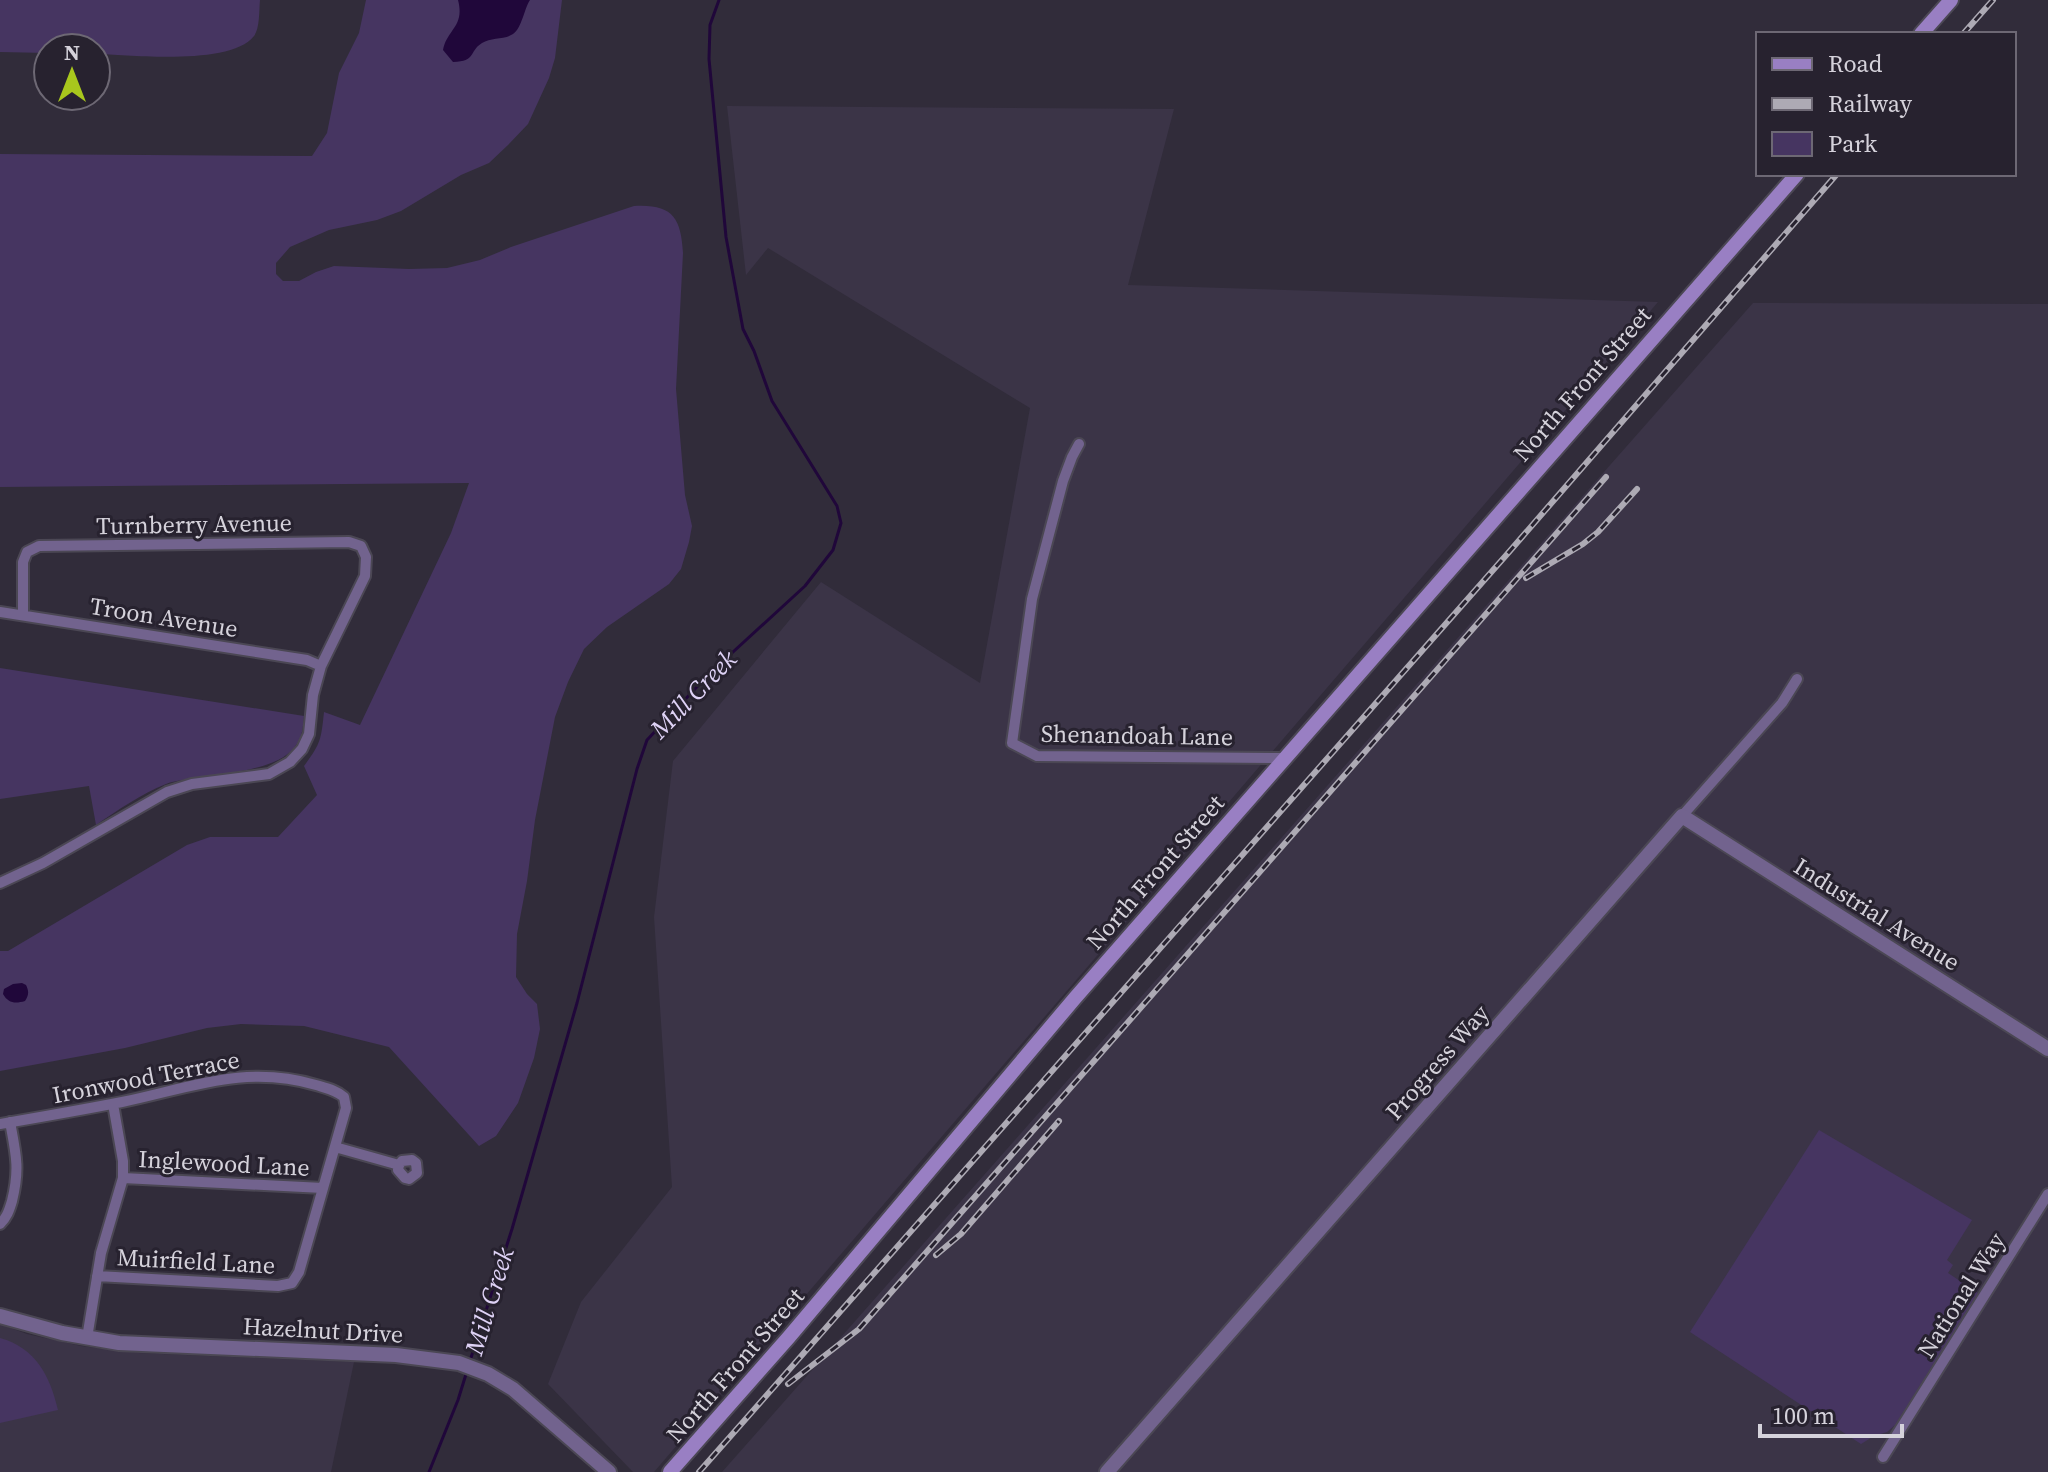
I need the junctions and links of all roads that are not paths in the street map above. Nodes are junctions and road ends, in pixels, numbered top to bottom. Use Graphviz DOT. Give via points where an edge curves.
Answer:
graph roads {
  1 [pos="1951,0"];
  2 [pos="1923,32"];
  3 [pos="1795,176"];
  4 [pos="1079,444"];
  5 [pos="0,612"];
  6 [pos="23,615"];
  7 [pos="321,666"];
  8 [pos="1797,679"];
  9 [pos="1284,758"];
  10 [pos="1682,816"];
  11 [pos="0,883"];
  12 [pos="2048,1049"];
  13 [pos="113,1104"];
  14 [pos="5,1123"];
  15 [pos="335,1147"];
  16 [pos="399,1165"];
  17 [pos="123,1178"];
  18 [pos="323,1188"];
  19 [pos="2048,1194"];
  20 [pos="0,1226"];
  21 [pos="1,1237"];
  22 [pos="97,1276"];
  23 [pos="0,1316"];
  24 [pos="87,1338"];
  25 [pos="1883,1457"];
  26 [pos="609,1472"];
  27 [pos="670,1472"];
  28 [pos="1107,1472"];
  1 -- 2 [label="main road"];
  3 -- 9 [label="main road, North Front Street"];
  4 -- 9 [label="street, Shenandoah Lane" via="1063,481 1032,599 1012,743 1037,756"];
  5 -- 6 [label="street, Troon Avenue"];
  6 -- 7 [label="street, Troon Avenue"];
  6 -- 7 [label="street, Turnberry Avenue" via="23,562 27,552 39,546 349,542 361,546 365,576"];
  7 -- 11 [label="street" via="311,727 285,767 167,792"];
  8 -- 10 [label="street, Progress Way"];
  9 -- 27 [label="main road, North Front Street"];
  10 -- 12 [label="street, Industrial Avenue"];
  10 -- 28 [label="street, Progress Way"];
  13 -- 14 [label="street, Ironwood Terrace"];
  13 -- 15 [label="street, Ironwood Terrace" via="218,1079 274,1076 304,1081 344,1097"];
  13 -- 17 [label="street"];
  14 -- 20 [label="street" via="17,1158 17,1181"];
  15 -- 16 [label="street"];
  15 -- 18 [label="street"];
  17 -- 18 [label="street, Inglewood Lane"];
  17 -- 22 [label="street"];
  18 -- 22 [label="street, Muirfield Lane" via="292,1283"];
  19 -- 25 [label="street, National Way"];
  20 -- 21 [label="street"];
  22 -- 24 [label="street"];
  23 -- 24 [label="street, Hazelnut Drive"];
  24 -- 26 [label="street, Hazelnut Drive" via="459,1363 513,1389"];
}
